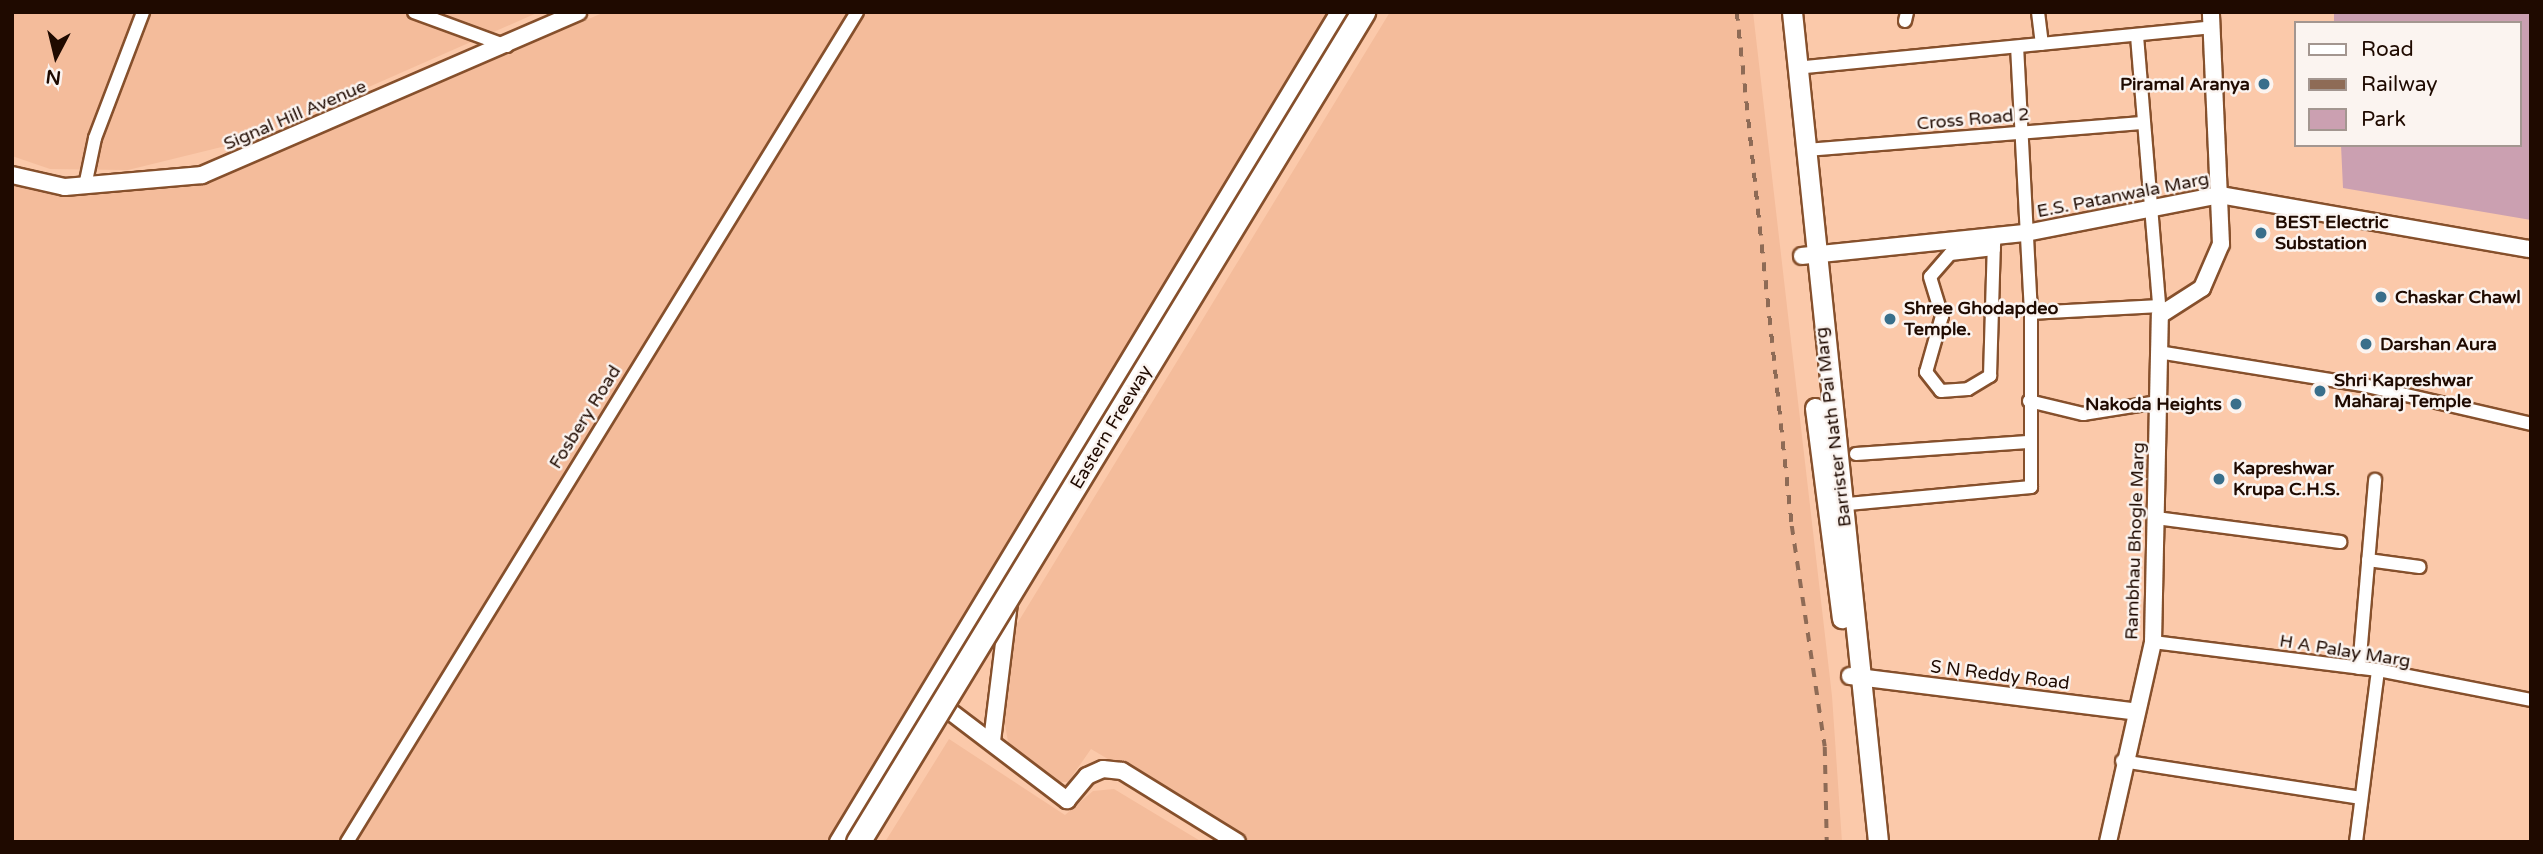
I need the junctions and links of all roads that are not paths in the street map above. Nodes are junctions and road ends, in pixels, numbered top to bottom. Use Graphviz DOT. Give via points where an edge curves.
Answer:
graph roads {
  1 [pos="143,12"];
  2 [pos="414,12"];
  3 [pos="578,12"];
  4 [pos="857,12"];
  5 [pos="1339,12"];
  6 [pos="1348,12"];
  7 [pos="1363,12"];
  8 [pos="1371,12"];
  9 [pos="1782,12"];
  10 [pos="1792,12"];
  11 [pos="2038,12"];
  12 [pos="2211,20"];
  13 [pos="2137,36"];
  14 [pos="2042,44"];
  15 [pos="508,46"];
  16 [pos="2017,47"];
  17 [pos="1796,68"];
  18 [pos="1794,98"];
  19 [pos="2143,123"];
  20 [pos="2021,133"];
  21 [pos="1805,150"];
  22 [pos="12,175"];
  23 [pos="85,186"];
  24 [pos="2220,195"];
  25 [pos="2148,208"];
  26 [pos="2026,233"];
  27 [pos="1994,243"];
  28 [pos="2531,249"];
  29 [pos="1808,256"];
  30 [pos="2160,310"];
  31 [pos="2031,313"];
  32 [pos="2158,352"];
  33 [pos="2029,401"];
  34 [pos="2158,402"];
  35 [pos="2531,424"];
  36 [pos="2028,442"];
  37 [pos="1856,454"];
  38 [pos="2375,480"];
  39 [pos="1834,505"];
  40 [pos="2156,518"];
  41 [pos="2340,542"];
  42 [pos="2368,560"];
  43 [pos="2420,567"];
  44 [pos="990,590"];
  45 [pos="1009,603"];
  46 [pos="2153,642"];
  47 [pos="2359,668"];
  48 [pos="2378,670"];
  49 [pos="1856,677"];
  50 [pos="2531,701"];
  51 [pos="947,709"];
  52 [pos="2133,711"];
  53 [pos="992,741"];
  54 [pos="2122,761"];
  55 [pos="2360,798"];
  56 [pos="347,842"];
  57 [pos="841,842"];
  58 [pos="858,842"];
  59 [pos="865,842"];
  60 [pos="1237,842"];
  61 [pos="1866,842"];
  62 [pos="1878,842"];
  63 [pos="2108,842"];
  64 [pos="2356,842"];
  1 -- 23 [label="street" via="95,138"];
  2 -- 15 [label="street"];
  3 -- 15 [label="street, Signal Hill Avenue"];
  4 -- 56 [label="street, Fosbery Road"];
  5 -- 44 [label="street"];
  6 -- 57 [label="highway, Eastern Freeway"];
  7 -- 58 [label="highway, Eastern Freeway, bridge"];
  8 -- 45 [label="street"];
  9 -- 18 [label="main road, Barrister Nath Pai Marg"];
  10 -- 17 [label="main road, Barrister Nath Pai Marg"];
  11 -- 14 [label="street"];
  12 -- 13 [label="street"];
  12 -- 24 [label="street"];
  13 -- 14 [label="street"];
  13 -- 19 [label="street"];
  14 -- 16 [label="street"];
  15 -- 23 [label="street, Signal Hill Avenue" via="202,175"];
  16 -- 17 [label="street"];
  16 -- 20 [label="street"];
  17 -- 18 [label="main road, Barrister Nath Pai Marg"];
  18 -- 21 [label="main road, Barrister Nath Pai Marg"];
  18 -- 29 [label="main road, Barrister Nath Pai Marg"];
  19 -- 20 [label="street, Cross Road 2"];
  19 -- 25 [label="street"];
  20 -- 21 [label="street, Cross Road 2"];
  20 -- 26 [label="street"];
  21 -- 29 [label="main road, Barrister Nath Pai Marg"];
  22 -- 23 [label="street, Signal Hill Avenue"];
  24 -- 25 [label="street, E.S. Patanwala Marg"];
  24 -- 28 [label="street, E.S. Patanwala Marg"];
  24 -- 30 [label="street" via="2221,244 2202,288"];
  25 -- 26 [label="street, E.S. Patanwala Marg"];
  25 -- 30 [label="street"];
  26 -- 27 [label="street, E.S. Patanwala Marg"];
  26 -- 31 [label="street"];
  27 -- 27 [label="street" via="1990,376 1968,389 1941,390 1926,372 1941,316 1930,277 1950,254"];
  27 -- 29 [label="street, E.S. Patanwala Marg"];
  29 -- 39 [label="main road, Barrister Nath Pai Marg"];
  30 -- 31 [label="street"];
  30 -- 32 [label="street, Rambhau Bhogle Marg"];
  31 -- 33 [label="street"];
  32 -- 34 [label="street, Rambhau Bhogle Marg"];
  32 -- 35 [label="street" via="2367,386"];
  33 -- 34 [label="street" via="2083,414"];
  33 -- 36 [label="street"];
  34 -- 40 [label="street, Rambhau Bhogle Marg"];
  36 -- 37 [label="street"];
  36 -- 39 [label="street" via="2031,487"];
  38 -- 42 [label="street"];
  39 -- 49 [label="main road, Barrister Nath Pai Marg"];
  40 -- 41 [label="street"];
  40 -- 46 [label="street, Rambhau Bhogle Marg"];
  42 -- 43 [label="street"];
  42 -- 47 [label="street"];
  44 -- 45 [label="street"];
  44 -- 57 [label="street"];
  45 -- 51 [label="street"];
  45 -- 53 [label="street"];
  46 -- 47 [label="street, H A Palay Marg"];
  46 -- 52 [label="street, Rambhau Bhogle Marg"];
  47 -- 48 [label="street, H A Palay Marg"];
  48 -- 50 [label="street, H A Palay Marg"];
  48 -- 55 [label="street"];
  49 -- 52 [label="street, S N Reddy Road"];
  49 -- 61 [label="main road, Barrister Nath Pai Marg"];
  49 -- 62 [label="main road, Barrister Nath Pai Marg"];
  51 -- 53 [label="street"];
  51 -- 59 [label="street"];
  52 -- 54 [label="street, Rambhau Bhogle Marg"];
  53 -- 60 [label="street" via="1068,800 1087,776 1103,769 1122,771"];
  54 -- 55 [label="street"];
  54 -- 63 [label="street, Rambhau Bhogle Marg"];
  55 -- 64 [label="street"];
}
